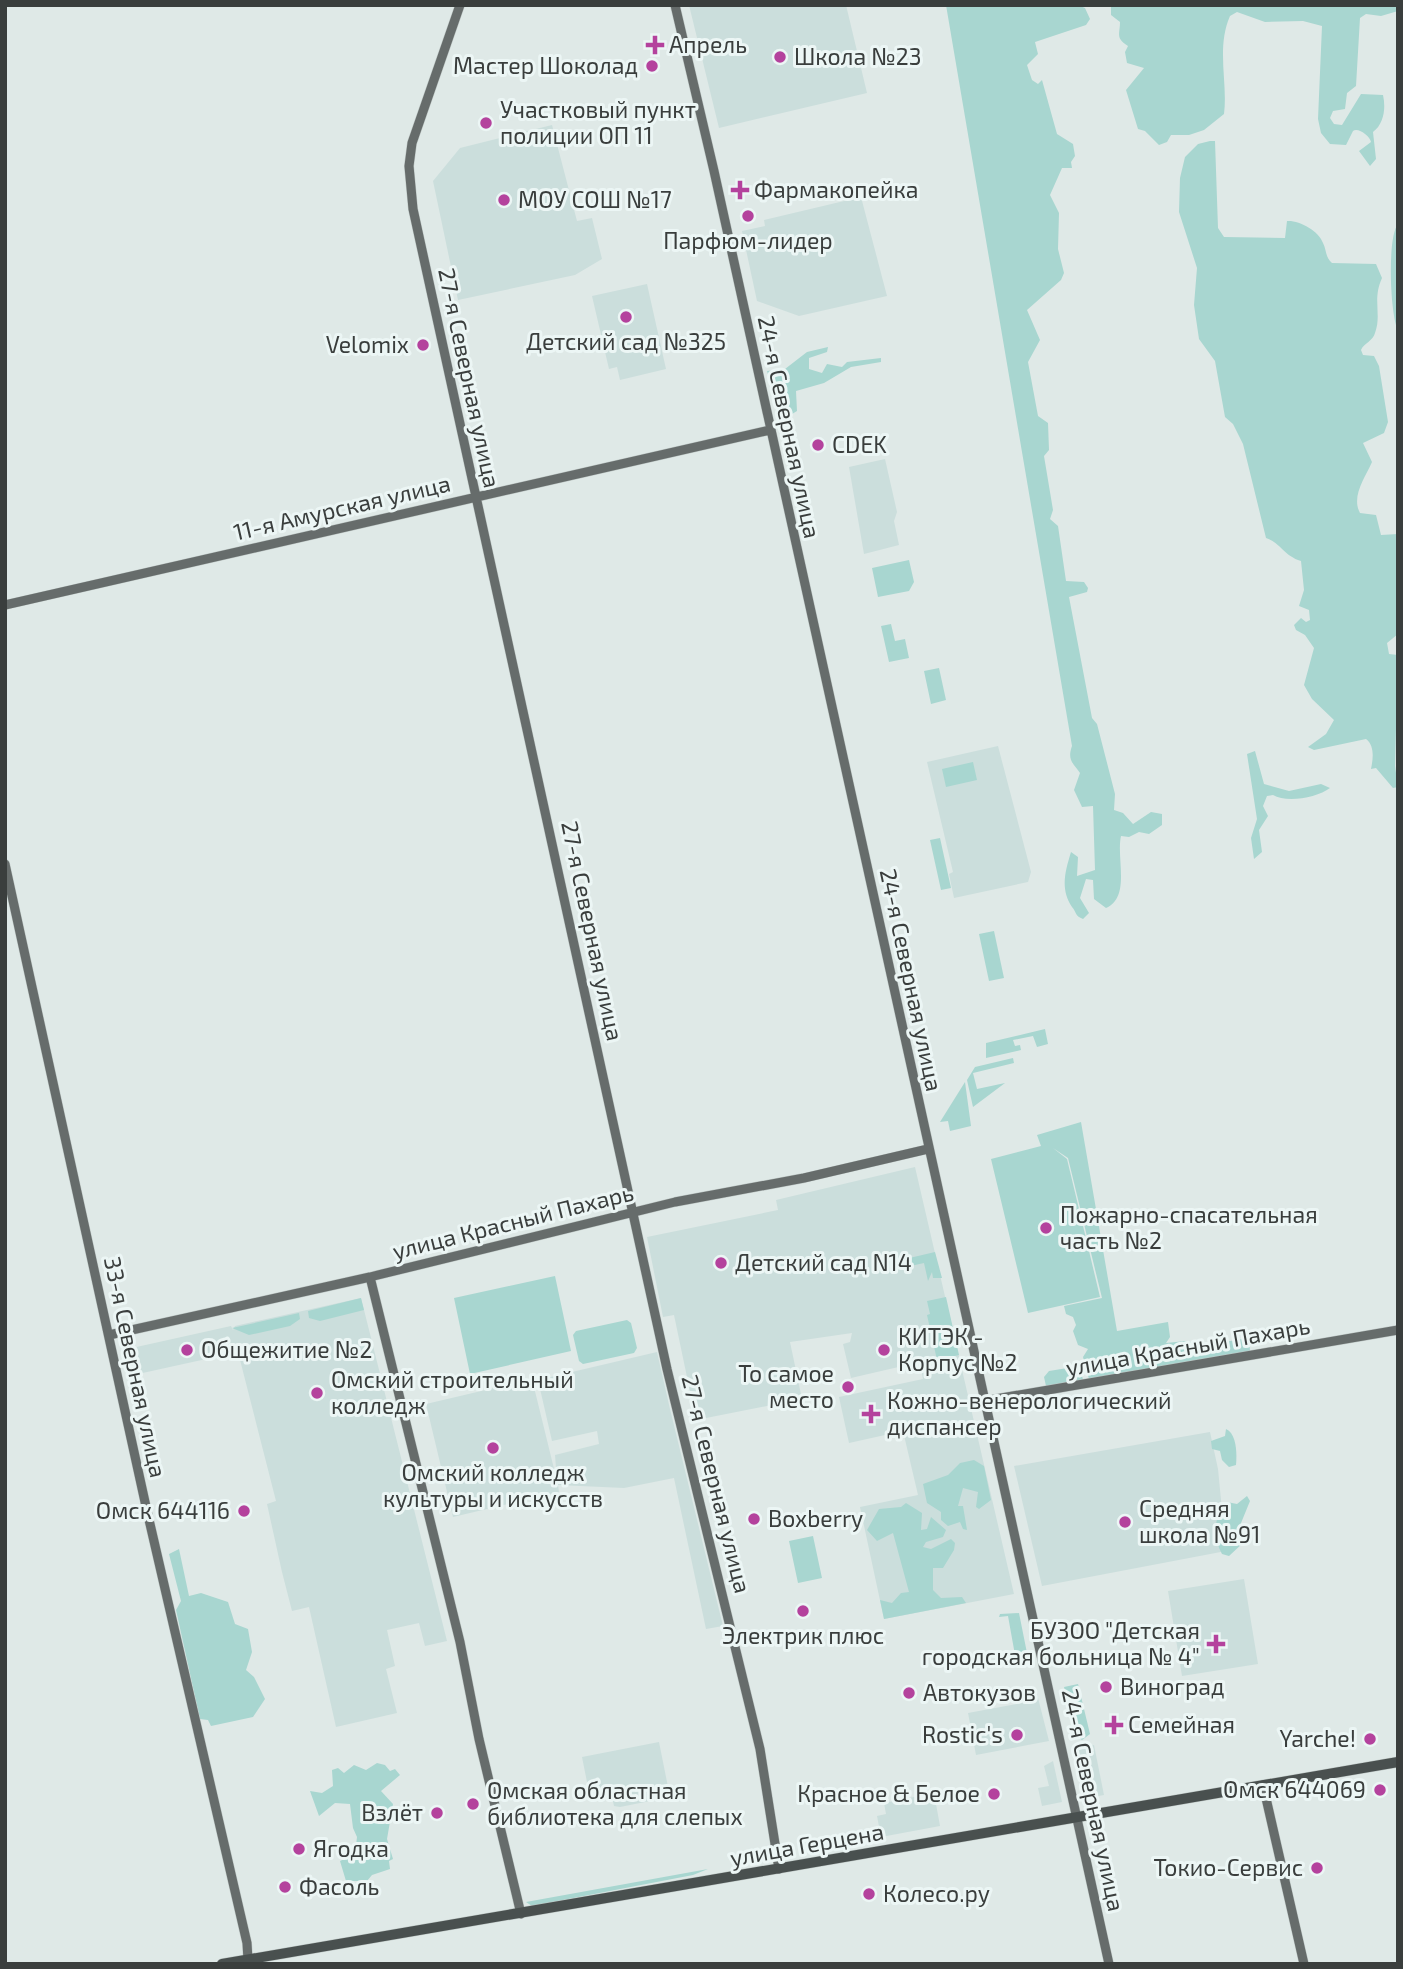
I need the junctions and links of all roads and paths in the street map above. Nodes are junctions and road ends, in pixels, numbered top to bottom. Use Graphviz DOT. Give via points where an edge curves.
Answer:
graph roads {
  1 [pos="460,5"];
  2 [pos="675,5"];
  3 [pos="770,430"];
  4 [pos="475,497"];
  5 [pos="5,605"];
  6 [pos="5,864"];
  7 [pos="928,1149"];
  8 [pos="633,1212"];
  9 [pos="370,1277"];
  10 [pos="1398,1330"];
  11 [pos="108,1335"];
  12 [pos="984,1401"];
  13 [pos="1398,1762"];
  14 [pos="1263,1785"];
  15 [pos="1077,1817"];
  16 [pos="779,1869"];
  17 [pos="521,1914"];
  18 [pos="248,1960"];
  19 [pos="222,1964"];
  20 [pos="1109,1964"];
  21 [pos="1304,1964"];
  1 -- 4 [label="street, 27-я Северная улица" via="422,109 409,166 413,209"];
  2 -- 3 [label="street, 24-я Северная улица"];
  3 -- 4 [label="street, 11-я Амурская улица"];
  3 -- 7 [label="street, 24-я Северная улица"];
  4 -- 5 [label="street, 11-я Амурская улица"];
  4 -- 8 [label="street, 27-я Северная улица"];
  6 -- 11 [label="street, 33-я Северная улица"];
  7 -- 8 [label="street, улица Красный Пахарь"];
  7 -- 12 [label="street, 24-я Северная улица"];
  8 -- 9 [label="street, улица Красный Пахарь"];
  8 -- 16 [label="street, 27-я Северная улица" via="760,1749"];
  9 -- 11 [label="street, улица Красный Пахарь"];
  9 -- 17 [label="street"];
  10 -- 12 [label="street, улица Красный Пахарь"];
  11 -- 18 [label="street, 33-я Северная улица"];
  12 -- 15 [label="street, 24-я Северная улица"];
  13 -- 14 [label="main road, улица Герцена"];
  14 -- 15 [label="main road, улица Герцена"];
  14 -- 21 [label="street"];
  15 -- 16 [label="main road, улица Герцена"];
  15 -- 20 [label="street, 24-я Северная улица"];
  16 -- 17 [label="main road, улица Герцена"];
  17 -- 18 [label="main road, улица Герцена"];
  18 -- 19 [label="main road, улица Герцена"];
}
